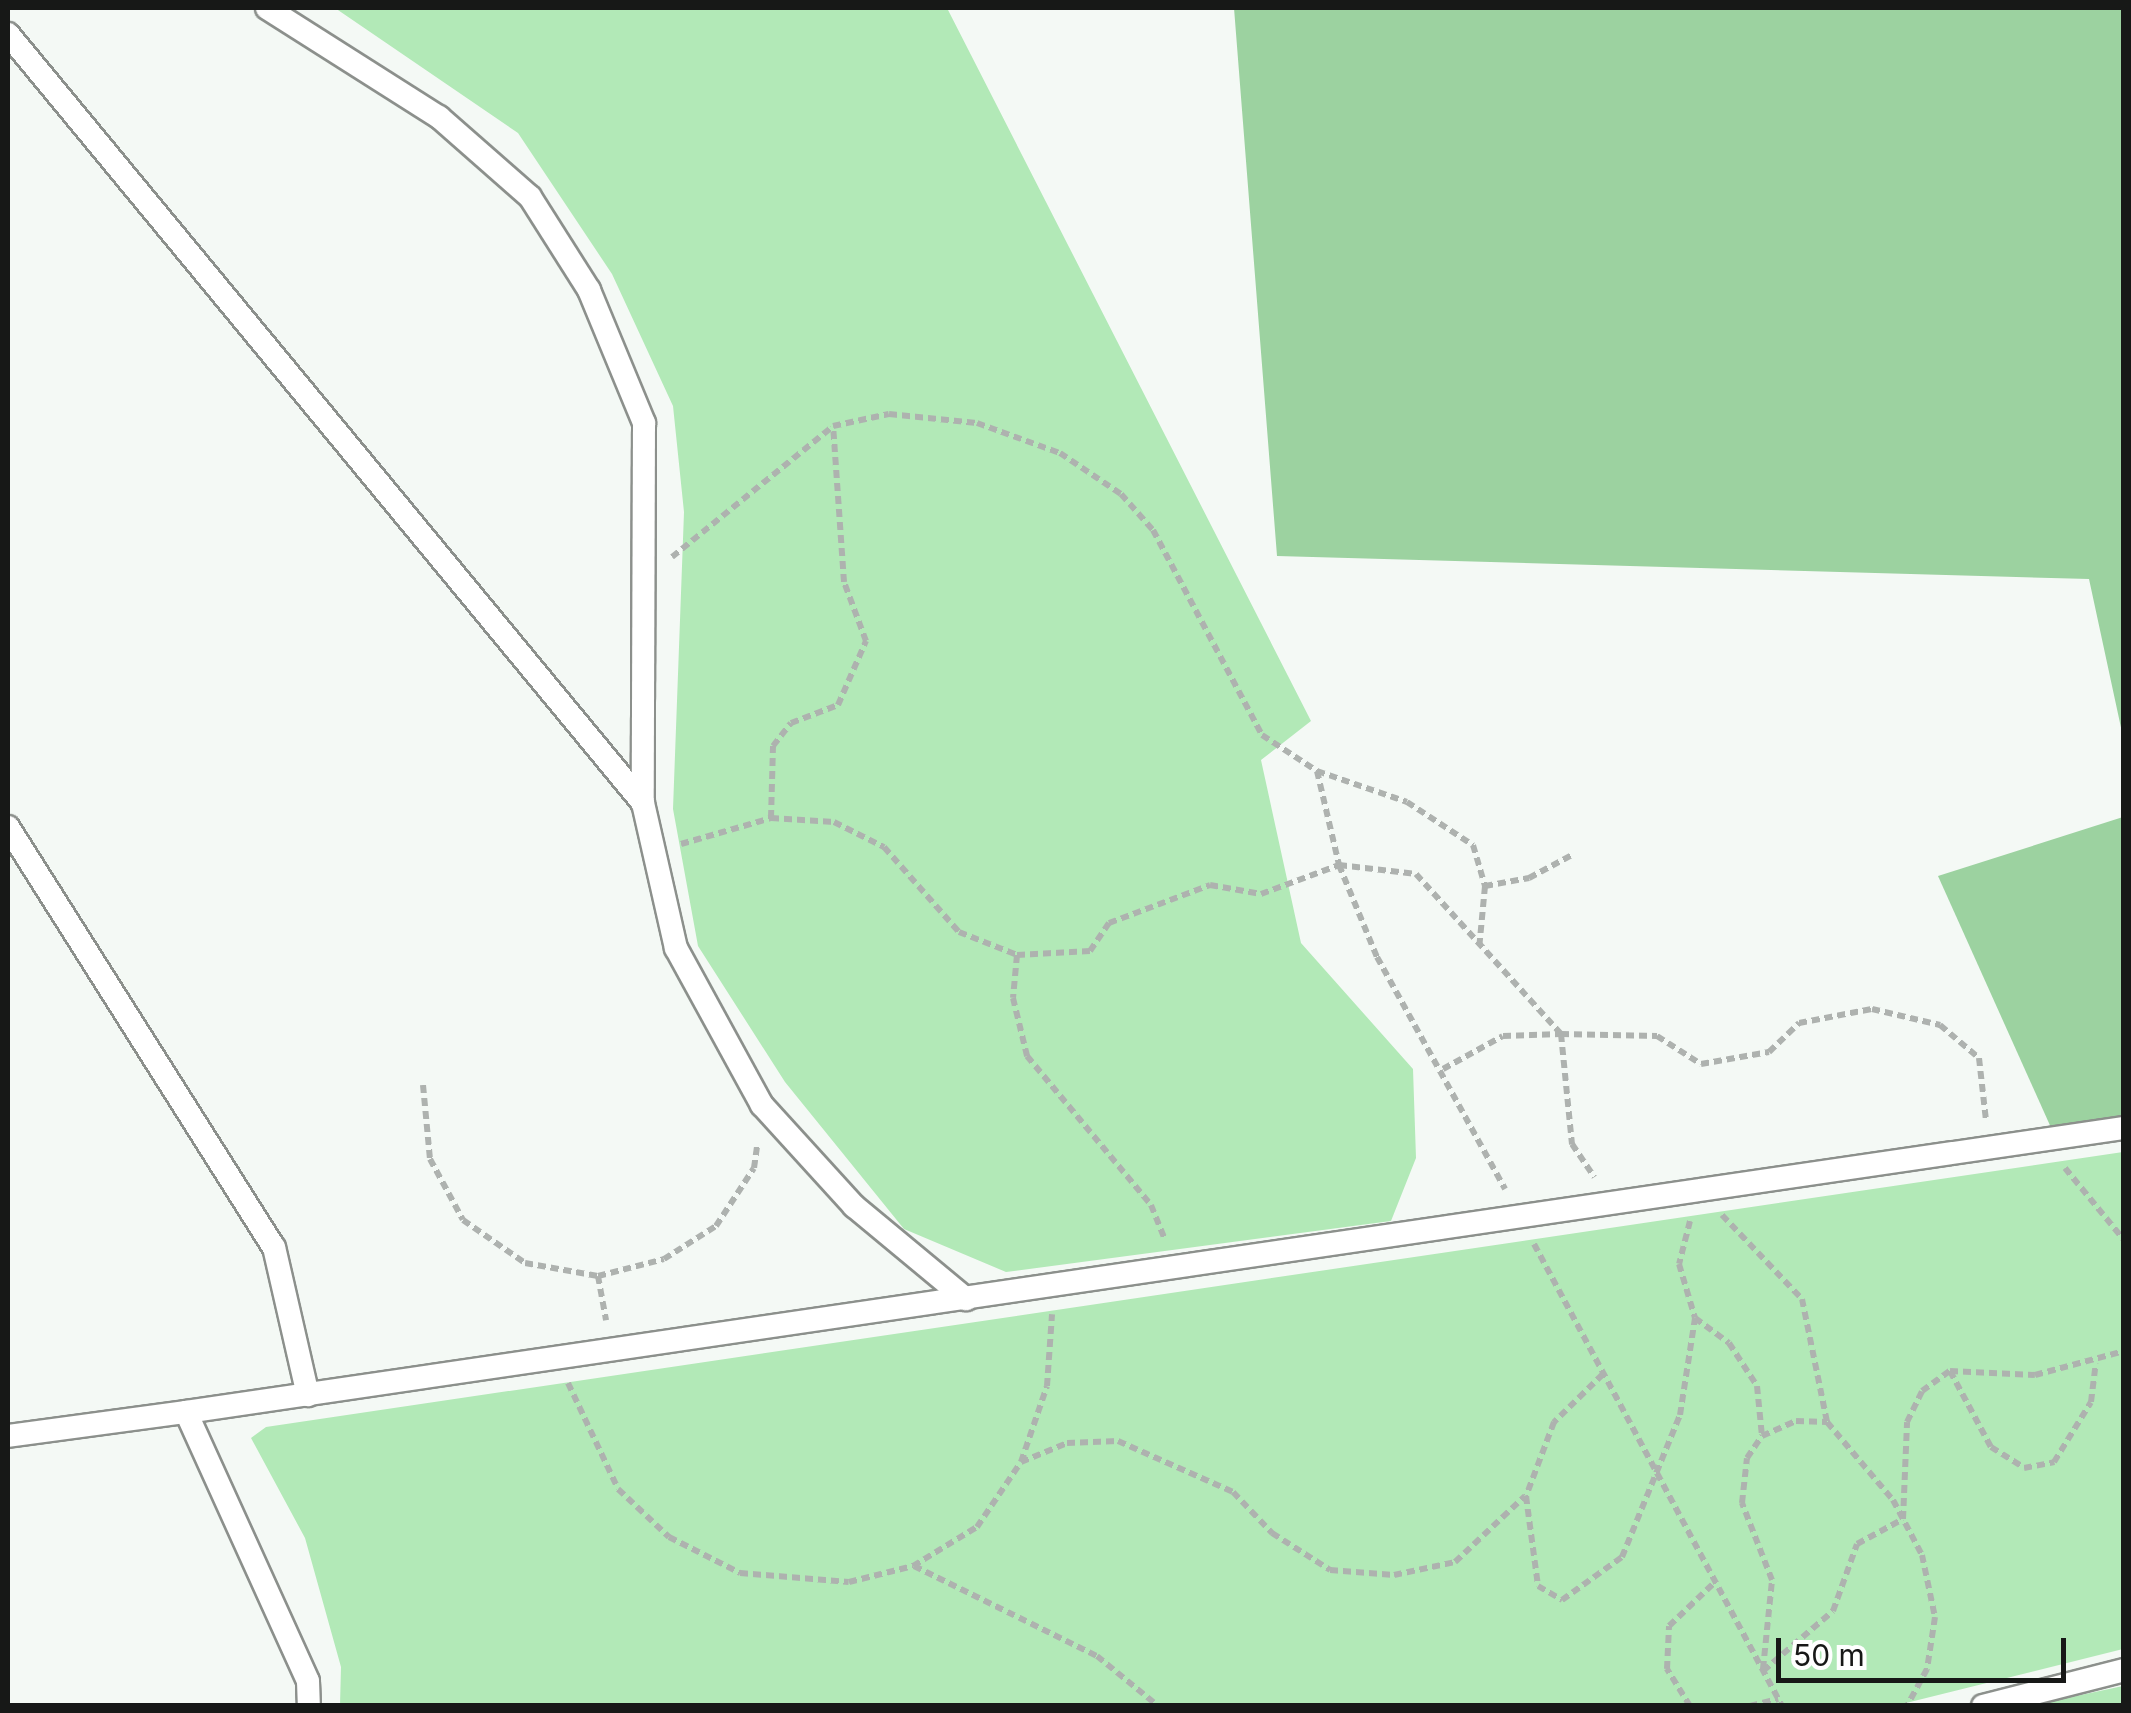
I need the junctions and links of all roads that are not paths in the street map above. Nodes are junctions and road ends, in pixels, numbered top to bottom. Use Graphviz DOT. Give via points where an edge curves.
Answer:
graph roads {
  1 [pos="267,8"];
  2 [pos="8,34"];
  3 [pos="643,803"];
  4 [pos="8,827"];
  5 [pos="2124,1128"];
  6 [pos="966,1299"];
  7 [pos="308,1395"];
  8 [pos="186,1412"];
  9 [pos="8,1436"];
  10 [pos="2124,1670"];
  11 [pos="309,1706"];
  12 [pos="1983,1706"];
  1 -- 3 [label="lane" via="439,116 530,197 589,290 644,424 650,572"];
  2 -- 3 [label="lane"];
  3 -- 6 [label="lane" via="676,948 762,1105 854,1206"];
  4 -- 7 [label="lane" via="274,1247"];
  5 -- 6 [label="lane"];
  6 -- 7 [label="lane"];
  7 -- 8 [label="lane"];
  8 -- 9 [label="lane"];
  8 -- 11 [label="lane" via="308,1681"];
  10 -- 12 [label="lane"];
}
